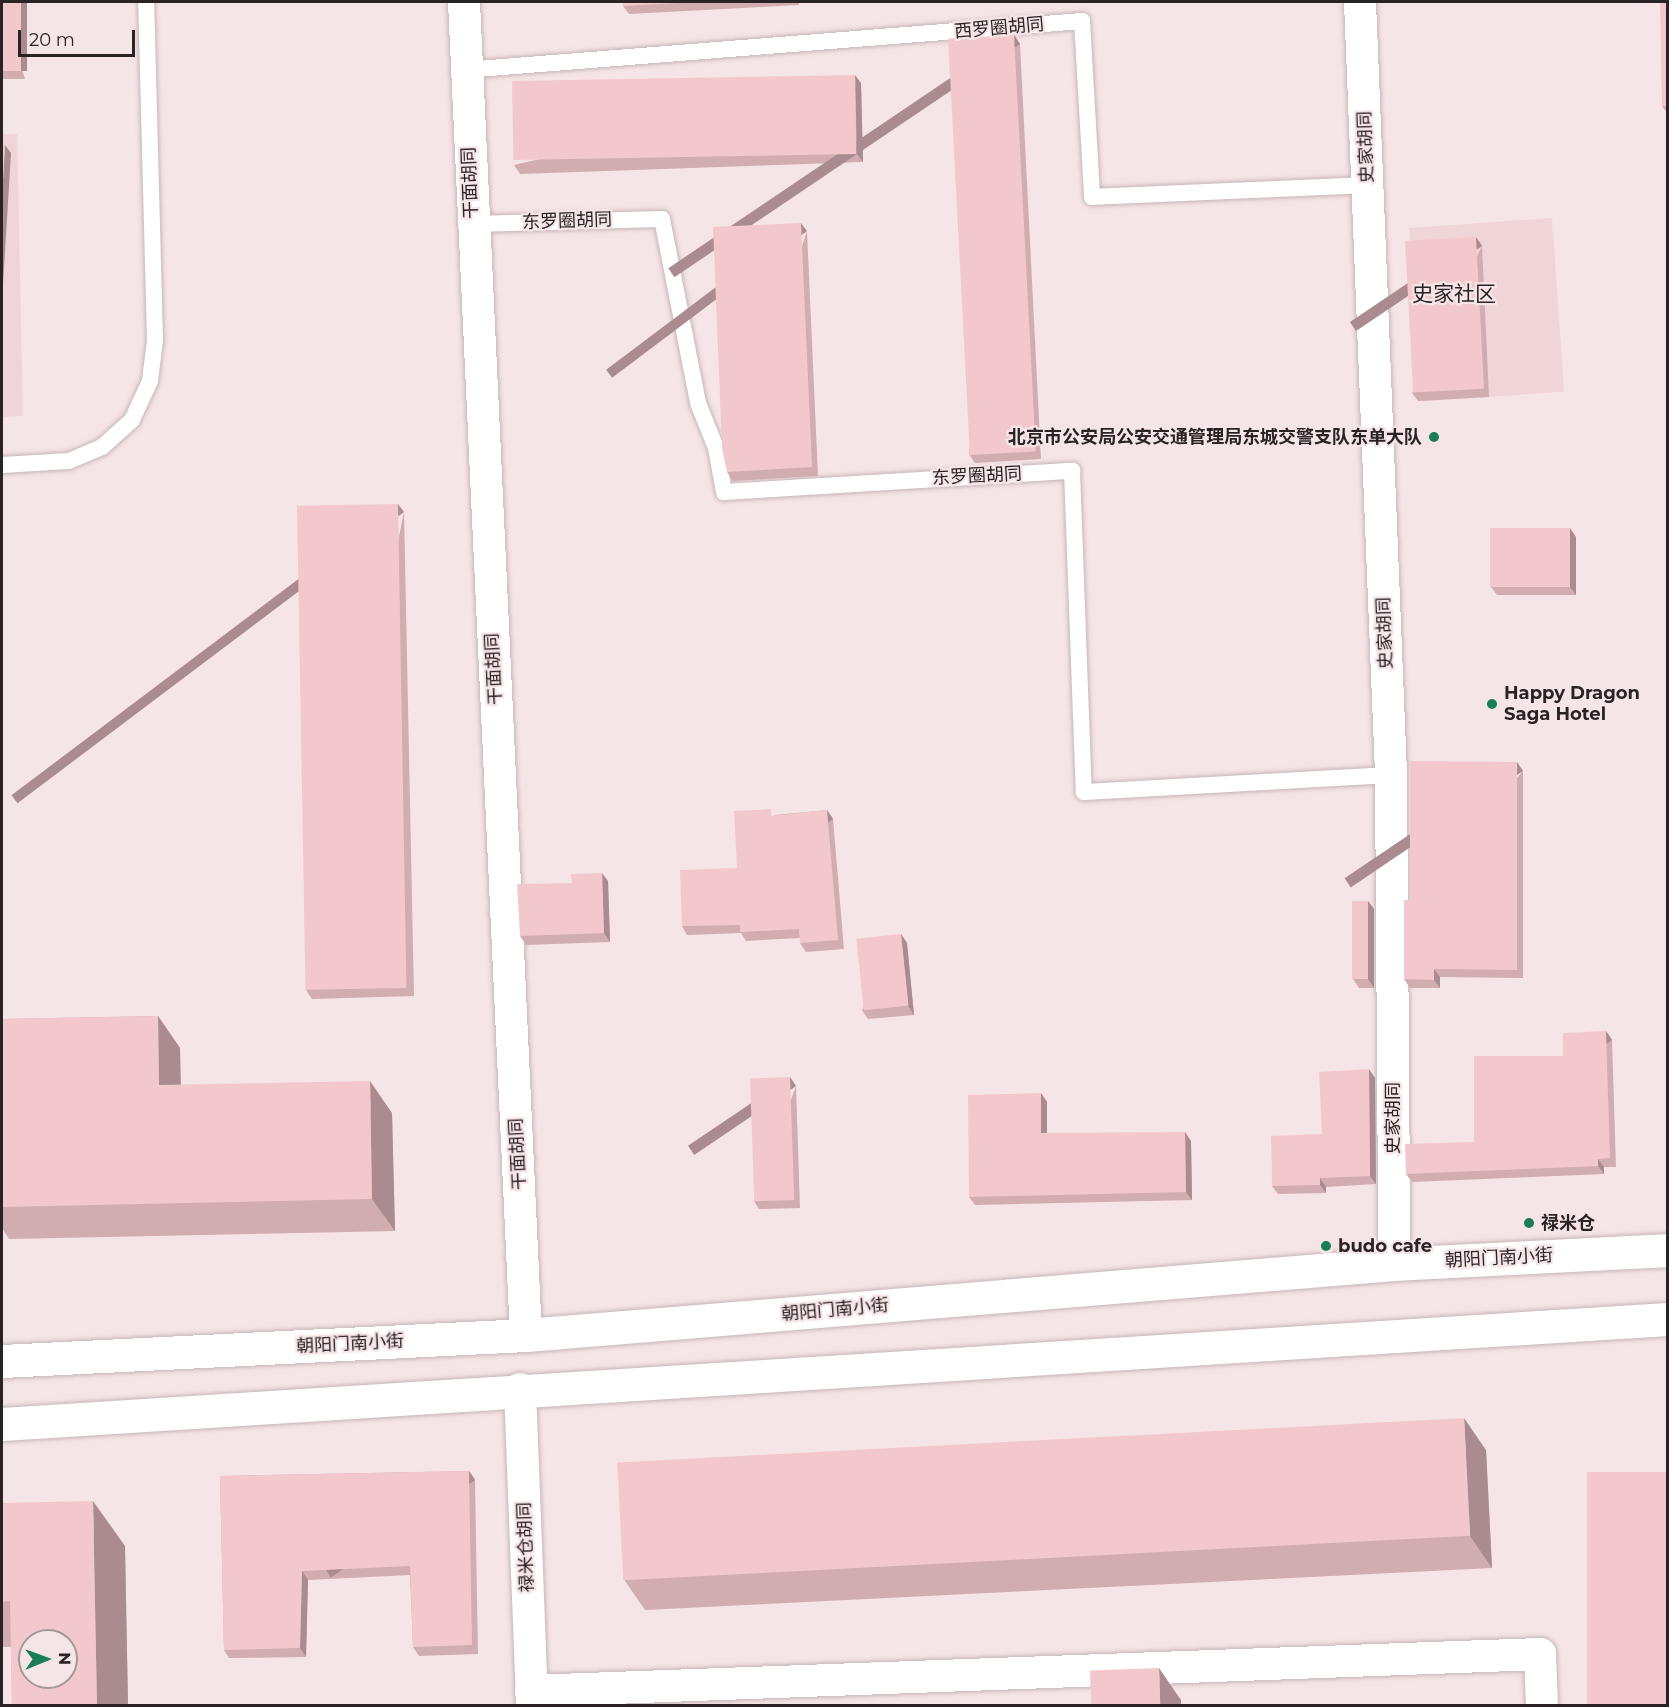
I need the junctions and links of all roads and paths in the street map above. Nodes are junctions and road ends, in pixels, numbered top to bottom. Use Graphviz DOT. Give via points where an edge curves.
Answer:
graph roads {
  1 [pos="146,2"];
  2 [pos="464,2"];
  3 [pos="1360,2"];
  4 [pos="465,70"];
  5 [pos="1367,185"];
  6 [pos="472,224"];
  7 [pos="2,465"];
  8 [pos="1391,775"];
  9 [pos="1668,1250"];
  10 [pos="1394,1264"];
  11 [pos="1668,1319"];
  12 [pos="526,1335"];
  13 [pos="2,1361"];
  14 [pos="520,1389"];
  15 [pos="2,1424"];
  16 [pos="532,1698"];
  17 [pos="1542,1706"];
  1 -- 7 [label="lane" via="155,340 150,381 132,420 102,447 69,461"];
  2 -- 4 [label="street, 干面胡同"];
  3 -- 5 [label="street, 史家胡同"];
  4 -- 5 [label="lane, 西罗圈胡同" via="1082,21 1092,197"];
  4 -- 6 [label="street, 干面胡同"];
  5 -- 8 [label="street, 史家胡同"];
  6 -- 8 [label="lane, 东罗圈胡同" via="662,219 698,403 716,448 724,492 1072,471 1084,792"];
  6 -- 12 [label="street, 干面胡同"];
  8 -- 10 [label="street, 史家胡同"];
  9 -- 10 [label="main road, 朝阳门南小街"];
  10 -- 12 [label="main road, 朝阳门南小街"];
  11 -- 14 [label="main road"];
  12 -- 13 [label="main road, 朝阳门南小街"];
  14 -- 15 [label="main road"];
  14 -- 16 [label="street, 禄米仓胡同"];
  16 -- 17 [label="street" via="1540,1654"];
}
